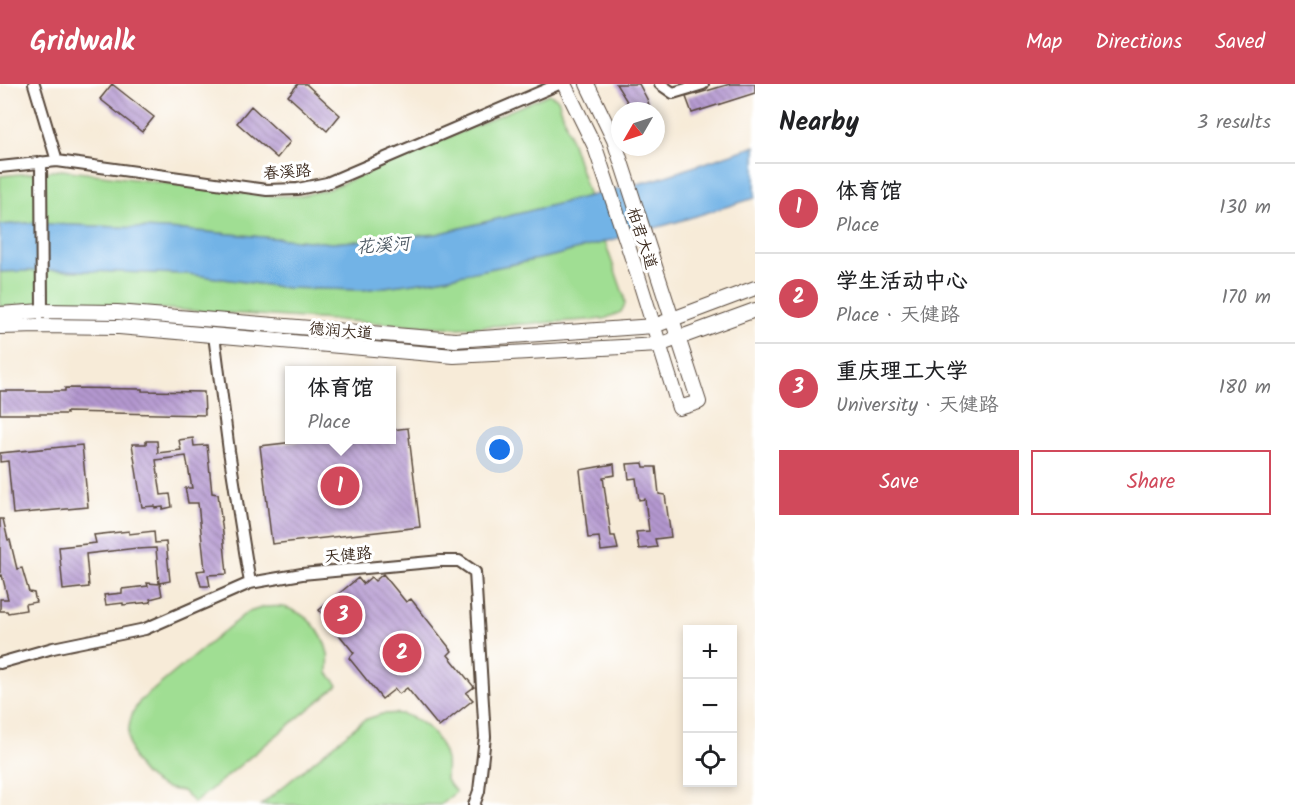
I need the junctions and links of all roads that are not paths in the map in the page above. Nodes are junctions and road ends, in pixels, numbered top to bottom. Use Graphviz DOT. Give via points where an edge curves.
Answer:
graph roads {
  1 [pos="34,84"];
  2 [pos="559,84"];
  3 [pos="564,84"];
  4 [pos="587,84"];
  5 [pos="660,84"];
  6 [pos="703,84"];
  7 [pos="57,161"];
  8 [pos="41,162"];
  9 [pos="0,167"];
  10 [pos="755,288"];
  11 [pos="755,310"];
  12 [pos="42,311"];
  13 [pos="0,314"];
  14 [pos="673,319"];
  15 [pos="654,326"];
  16 [pos="0,327"];
  17 [pos="214,335"];
  18 [pos="679,338"];
  19 [pos="659,345"];
  20 [pos="250,583"];
  21 [pos="0,663"];
  22 [pos="474,805"];
  1 -- 7 [label="street"];
  2 -- 7 [label="street, 春溪路" via="327,183 298,189 267,190"];
  3 -- 15 [label="main road, 柏君大道" via="596,147"];
  4 -- 14 [label="main road, 柏君大道" via="614,140"];
  5 -- 6 [label="street" via="673,93"];
  7 -- 8 [label="street, 春溪路"];
  8 -- 9 [label="street, 春溪路"];
  8 -- 12 [label="street"];
  10 -- 14 [label="main road, 德润大道"];
  11 -- 18 [label="main road, 德润大道"];
  12 -- 13 [label="main road, 德润大道"];
  12 -- 15 [label="main road, 德润大道" via="117,312 455,340"];
  14 -- 15 [label="main road, 德润大道"];
  14 -- 18 [label="main road, 柏君大道"];
  15 -- 19 [label="main road, 柏君大道"];
  16 -- 17 [label="main road, 德润大道" via="119,327"];
  17 -- 19 [label="main road, 德润大道" via="454,356"];
  17 -- 20 [label="street"];
  18 -- 19 [label="main road, 德润大道"];
  18 -- 19 [label="main road, 柏君大道" via="699,402 679,408"];
  20 -- 21 [label="street, 天健路" via="145,628"];
  20 -- 22 [label="street, 天健路" via="441,561 459,561 475,572 486,737"];
}
